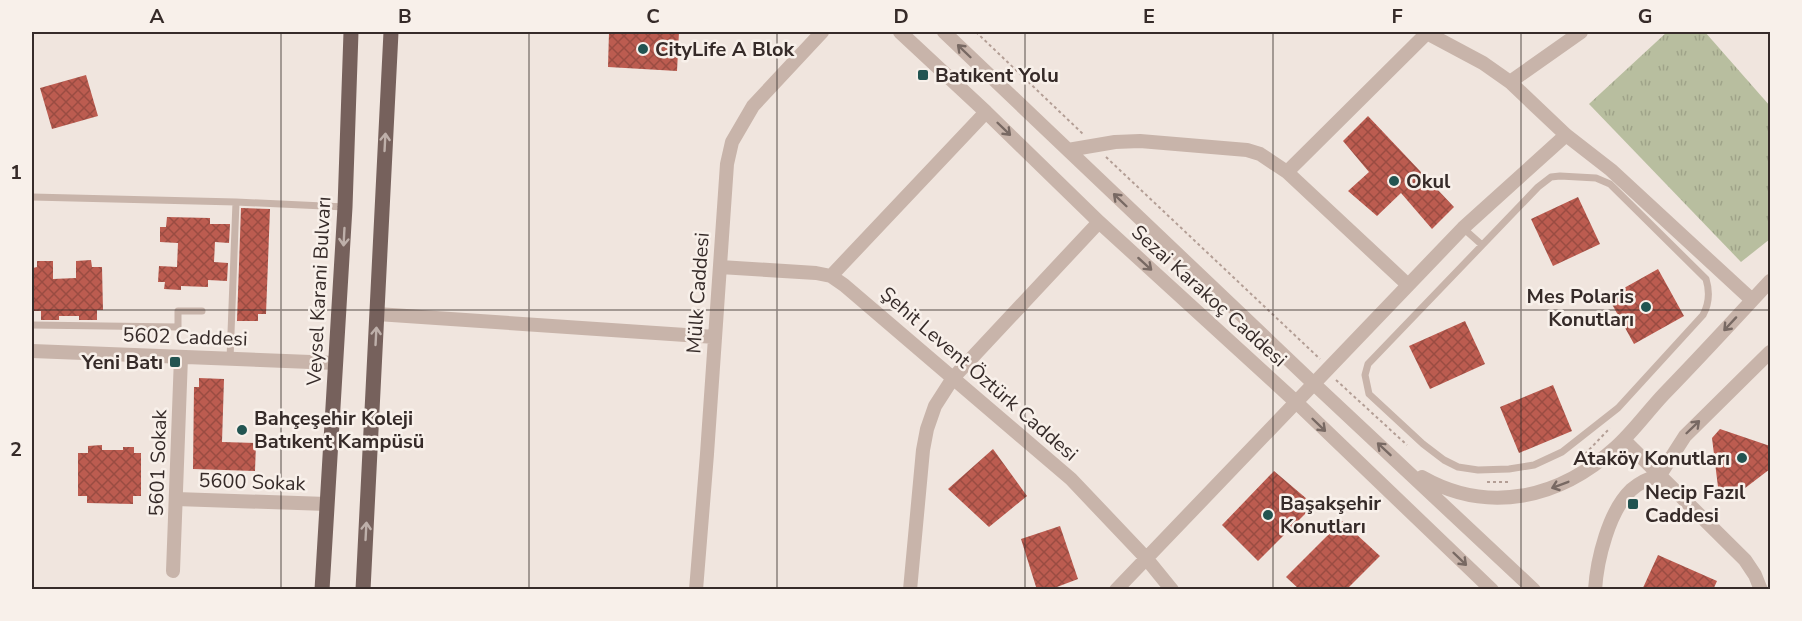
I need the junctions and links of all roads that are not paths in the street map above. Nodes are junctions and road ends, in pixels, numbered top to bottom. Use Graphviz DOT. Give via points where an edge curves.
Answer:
graph roads {
  1 [pos="351,32"];
  2 [pos="822,32"];
  3 [pos="900,32"];
  4 [pos="944,32"];
  5 [pos="1426,32"];
  6 [pos="1581,32"];
  7 [pos="391,35"];
  8 [pos="1510,82"];
  9 [pos="986,112"];
  10 [pos="1566,135"];
  11 [pos="1068,150"];
  12 [pos="1287,172"];
  13 [pos="32,197"];
  14 [pos="236,202"];
  15 [pos="345,207"];
  16 [pos="1100,222"];
  17 [pos="1463,228"];
  18 [pos="1482,245"];
  19 [pos="720,267"];
  20 [pos="831,276"];
  21 [pos="1770,281"];
  22 [pos="1408,285"];
  23 [pos="1752,300"];
  24 [pos="202,311"];
  25 [pos="377,314"];
  26 [pos="32,325"];
  27 [pos="715,337"];
  28 [pos="32,351"];
  29 [pos="1770,352"];
  30 [pos="181,357"];
  31 [pos="230,359"];
  32 [pos="336,363"];
  33 [pos="953,378"];
  34 [pos="1314,383"];
  35 [pos="1296,402"];
  36 [pos="1624,440"];
  37 [pos="1401,465"];
  38 [pos="1660,475"];
  39 [pos="176,499"];
  40 [pos="327,504"];
  41 [pos="1146,558"];
  42 [pos="173,571"];
  43 [pos="1764,585"];
  44 [pos="322,590"];
  45 [pos="363,590"];
  46 [pos="696,590"];
  47 [pos="910,590"];
  48 [pos="1116,590"];
  49 [pos="1172,590"];
  50 [pos="1492,590"];
  51 [pos="1534,590"];
  52 [pos="1595,590"];
  1 -- 15 [label="main road, Veysel Karani Bulvarı"];
  2 -- 19 [label="street, Mülk Caddesi" via="753,106 732,142 726,164"];
  3 -- 9 [label="street, Sezai Karakoç Caddesi"];
  11 -- 4 [label="street, one-way"];
  5 -- 8 [label="street"];
  5 -- 12 [label="street"];
  6 -- 8 [label="street"];
  25 -- 7 [label="main road, one-way"];
  8 -- 10 [label="street"];
  9 -- 16 [label="street, Sezai Karakoç Caddesi, one-way"];
  9 -- 20 [label="street"];
  10 -- 17 [label="street"];
  10 -- 23 [label="street" via="1611,170"];
  11 -- 12 [label="street" via="1140,141 1247,150"];
  34 -- 11 [label="street, one-way"];
  12 -- 22 [label="street"];
  13 -- 14 [label="lane"];
  14 -- 15 [label="lane"];
  14 -- 31 [label="lane"];
  15 -- 32 [label="main road, Veysel Karani Bulvarı, one-way"];
  16 -- 33 [label="street"];
  16 -- 35 [label="street, Sezai Karakoç Caddesi, one-way"];
  17 -- 18 [label="lane"];
  17 -- 22 [label="street"];
  18 -- 18 [label="lane" via="1546,180 1560,176 1602,179 1706,279 1707,307 1618,408 1562,452 1534,465 1509,469 1458,467 1423,444 1369,394 1365,375 1368,364"];
  19 -- 20 [label="street"];
  19 -- 27 [label="street, Mülk Caddesi"];
  20 -- 33 [label="street, Şehit Levent Öztürk Caddesi"];
  21 -- 23 [label="street"];
  22 -- 34 [label="street"];
  23 -- 36 [label="street, one-way"];
  24 -- 26 [label="lane" via="178,311 178,327"];
  25 -- 27 [label="street"];
  45 -- 25 [label="main road, one-way"];
  27 -- 46 [label="street, Mülk Caddesi"];
  28 -- 30 [label="street, 5602 Caddesi"];
  38 -- 29 [label="street, one-way" via="1685,436"];
  30 -- 31 [label="street, 5602 Caddesi"];
  30 -- 39 [label="street, 5601 Sokak"];
  31 -- 32 [label="street, 5602 Caddesi"];
  32 -- 40 [label="main road, Veysel Karani Bulvarı"];
  33 -- 41 [label="street, Şehit Levent Öztürk Caddesi" via="1071,479"];
  33 -- 47 [label="street" via="935,406 923,450"];
  34 -- 35 [label="street"];
  37 -- 34 [label="street, one-way"];
  35 -- 41 [label="street"];
  35 -- 50 [label="street, Sezai Karakoç Caddesi, one-way"];
  36 -- 37 [label="street, one-way" via="1572,480 1536,494 1497,499 1438,486"];
  36 -- 38 [label="street"];
  37 -- 51 [label="street"];
  38 -- 43 [label="street" via="1745,560"];
  38 -- 52 [label="street" via="1646,479 1624,498 1600,552"];
  39 -- 40 [label="street, 5600 Sokak"];
  39 -- 42 [label="street, 5601 Sokak"];
  40 -- 44 [label="main road, Veysel Karani Bulvarı"];
  41 -- 48 [label="street"];
  41 -- 49 [label="street, Şehit Levent Öztürk Caddesi"];
}
